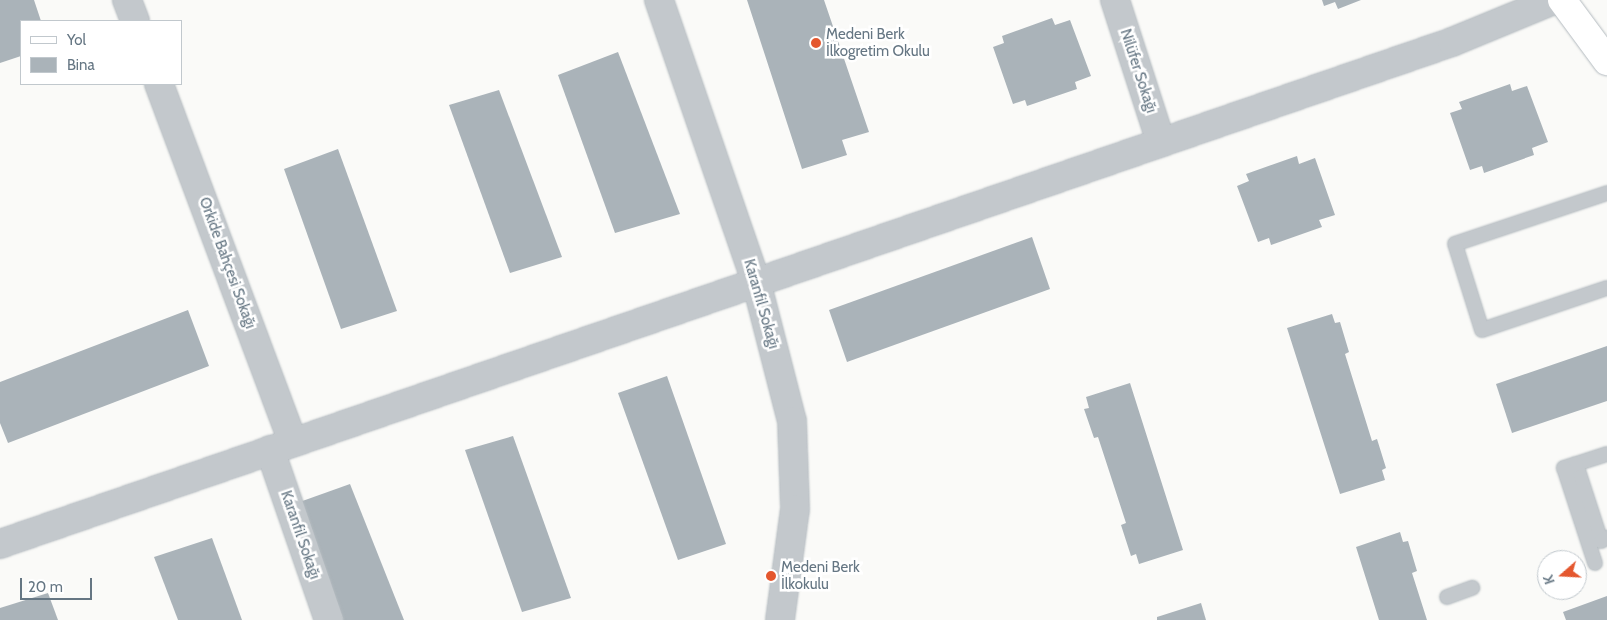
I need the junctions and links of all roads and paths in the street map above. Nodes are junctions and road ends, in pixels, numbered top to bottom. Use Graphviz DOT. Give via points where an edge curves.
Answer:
graph roads {
  1 [pos="127,0"];
  2 [pos="659,0"];
  3 [pos="1115,0"];
  4 [pos="1554,0"];
  5 [pos="1562,0"];
  6 [pos="135,20"];
  7 [pos="1607,61"];
  8 [pos="159,85"];
  9 [pos="1161,142"];
  10 [pos="1607,193"];
  11 [pos="756,281"];
  12 [pos="1607,288"];
  13 [pos="282,446"];
  14 [pos="1607,454"];
  15 [pos="1576,464"];
  16 [pos="1607,538"];
  17 [pos="0,544"];
  18 [pos="1595,563"];
  19 [pos="1472,588"];
  20 [pos="1447,597"];
  21 [pos="329,620"];
  22 [pos="780,620"];
  1 -- 6 [label="street"];
  2 -- 11 [label="street, Karanfil Sokağı"];
  3 -- 9 [label="street, Nilüfer Sokağı"];
  4 -- 9 [label="street" via="1452,42"];
  5 -- 7 [label="main road"];
  8 -- 13 [label="street, Orkide Bahçesi Sokağı"];
  9 -- 11 [label="street"];
  10 -- 12 [label="lane" via="1455,244 1482,330"];
  11 -- 13 [label="street"];
  11 -- 22 [label="street, Karanfil Sokağı" via="792,420 794,510"];
  13 -- 17 [label="street"];
  13 -- 21 [label="street, Karanfil Sokağı"];
  14 -- 15 [label="lane"];
  15 -- 16 [label="lane" via="1601,540"];
  15 -- 18 [label="lane" via="1564,468"];
  19 -- 20 [label="lane"];
}
